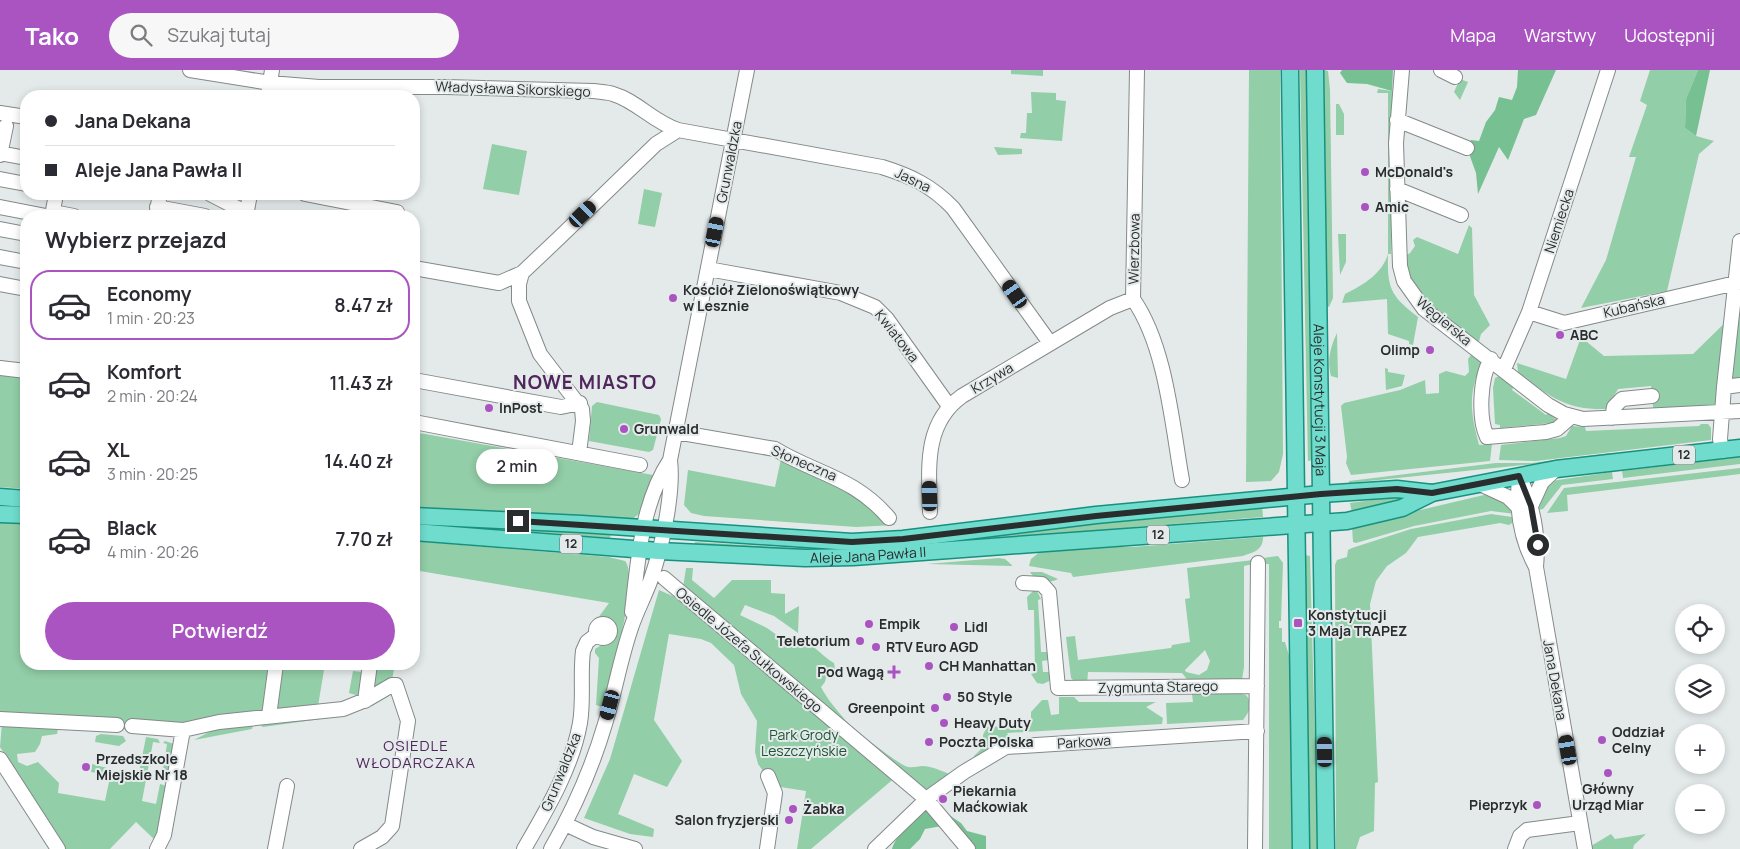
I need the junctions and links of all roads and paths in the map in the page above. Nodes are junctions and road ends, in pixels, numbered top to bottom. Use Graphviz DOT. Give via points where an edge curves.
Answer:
graph roads {
  1 [pos="190,70"];
  2 [pos="747,70"];
  3 [pos="1137,70"];
  4 [pos="1290,70"];
  5 [pos="1315,70"];
  6 [pos="1402,70"];
  7 [pos="1441,70"];
  8 [pos="1608,70"];
  9 [pos="1455,76"];
  10 [pos="270,83"];
  11 [pos="307,90"];
  12 [pos="369,90"];
  13 [pos="20,118"];
  14 [pos="652,119"];
  15 [pos="3,120"];
  16 [pos="1397,120"];
  17 [pos="678,130"];
  18 [pos="733,140"];
  19 [pos="656,144"];
  20 [pos="1467,148"];
  21 [pos="0,154"];
  22 [pos="20,157"];
  23 [pos="0,179"];
  24 [pos="20,183"];
  25 [pos="1397,188"];
  26 [pos="221,200"];
  27 [pos="333,200"];
  28 [pos="158,206"];
  29 [pos="0,207"];
  30 [pos="20,210"];
  31 [pos="177,210"];
  32 [pos="238,210"];
  33 [pos="379,210"];
  34 [pos="1461,215"];
  35 [pos="0,229"];
  36 [pos="20,233"];
  37 [pos="1740,241"];
  38 [pos="0,257"];
  39 [pos="20,261"];
  40 [pos="420,269"];
  41 [pos="708,269"];
  42 [pos="522,273"];
  43 [pos="1737,282"];
  44 [pos="0,284"];
  45 [pos="20,288"];
  46 [pos="1133,299"];
  47 [pos="1529,312"];
  48 [pos="1050,342"];
  49 [pos="1490,359"];
  50 [pos="0,368"];
  51 [pos="1504,369"];
  52 [pos="20,370"];
  53 [pos="420,381"];
  54 [pos="1740,385"];
  55 [pos="1724,387"];
  56 [pos="1652,396"];
  57 [pos="580,403"];
  58 [pos="949,406"];
  59 [pos="1740,411"];
  60 [pos="1721,414"];
  61 [pos="1572,416"];
  62 [pos="1612,418"];
  63 [pos="420,423"];
  64 [pos="676,432"];
  65 [pos="1740,448"];
  66 [pos="1722,450"];
  67 [pos="579,453"];
  68 [pos="670,460"];
  69 [pos="640,465"];
  70 [pos="1556,470"];
  71 [pos="1519,476"];
  72 [pos="1182,480"];
  73 [pos="1480,484"];
  74 [pos="1432,493"];
  75 [pos="1321,494"];
  76 [pos="1296,496"];
  77 [pos="0,497"];
  78 [pos="20,499"];
  79 [pos="1525,507"];
  80 [pos="930,512"];
  81 [pos="0,514"];
  82 [pos="20,515"];
  83 [pos="420,516"];
  84 [pos="889,518"];
  85 [pos="1321,523"];
  86 [pos="1297,524"];
  87 [pos="644,528"];
  88 [pos="663,529"];
  89 [pos="420,532"];
  90 [pos="639,550"];
  91 [pos="659,551"];
  92 [pos="1258,563"];
  93 [pos="664,578"];
  94 [pos="1023,583"];
  95 [pos="631,628"];
  96 [pos="596,635"];
  97 [pos="275,670"];
  98 [pos="369,670"];
  99 [pos="1257,686"];
  100 [pos="365,700"];
  101 [pos="270,716"];
  102 [pos="0,719"];
  103 [pos="117,725"];
  104 [pos="132,726"];
  105 [pos="183,730"];
  106 [pos="1257,730"];
  107 [pos="0,759"];
  108 [pos="768,776"];
  109 [pos="287,786"];
  110 [pos="926,800"];
  111 [pos="1580,823"];
  112 [pos="565,824"];
  113 [pos="58,849"];
  114 [pos="156,849"];
  115 [pos="275,849"];
  116 [pos="362,849"];
  117 [pos="524,849"];
  118 [pos="551,849"];
  119 [pos="635,849"];
  120 [pos="767,849"];
  121 [pos="875,849"];
  122 [pos="968,849"];
  123 [pos="1255,849"];
  124 [pos="1301,849"];
  125 [pos="1326,849"];
  126 [pos="1515,849"];
  127 [pos="1585,849"];
  1 -- 10 [label="street, Władysława Sikorskiego"];
  2 -- 18 [label="street, Grunwaldzka"];
  3 -- 46 [label="street, Wierzbowa"];
  4 -- 76 [label="main road, Aleje Konstytucji 3 Maja"];
  5 -- 75 [label="main road, Aleje Konstytucji 3 Maja"];
  6 -- 16 [label="street, Węgierska"];
  7 -- 9 [label="street"];
  8 -- 47 [label="street, Niemiecka"];
  10 -- 11 [label="street, Władysława Sikorskiego"];
  12 -- 14 [label="street, Władysława Sikorskiego" via="446,87 593,91 621,98"];
  13 -- 15 [label="street"];
  14 -- 17 [label="street, Władysława Sikorskiego"];
  14 -- 19 [label="street"];
  15 -- 21 [label="street"];
  16 -- 20 [label="street"];
  16 -- 25 [label="street, Węgierska"];
  17 -- 18 [label="street, Jasna"];
  17 -- 19 [label="street"];
  18 -- 41 [label="street, Grunwaldzka"];
  18 -- 48 [label="street, Jasna" via="882,167 922,181 958,214"];
  19 -- 42 [label="street"];
  21 -- 22 [label="street"];
  23 -- 24 [label="street"];
  25 -- 34 [label="street"];
  25 -- 49 [label="street, Węgierska" via="1400,266 1404,282 1424,309"];
  26 -- 32 [label="street"];
  27 -- 33 [label="street"];
  28 -- 31 [label="street"];
  29 -- 30 [label="street"];
  35 -- 36 [label="street"];
  37 -- 43 [label="street"];
  38 -- 39 [label="street"];
  40 -- 42 [label="street" via="499,282"];
  41 -- 58 [label="street, Kwiatowa" via="813,287 859,298 875,307"];
  41 -- 64 [label="street, Grunwaldzka"];
  42 -- 57 [label="street" via="519,301 531,335 540,354"];
  43 -- 47 [label="street, Kubańska" via="1564,323"];
  43 -- 55 [label="street"];
  44 -- 45 [label="street"];
  46 -- 48 [label="street, Krzywa" via="1110,308"];
  46 -- 72 [label="street, Wierzbowa" via="1143,313 1164,378"];
  47 -- 51 [label="street, Niemiecka"];
  48 -- 58 [label="street, Krzywa"];
  49 -- 51 [label="street, Węgierska"];
  49 -- 61 [label="street" via="1482,378 1481,391 1487,437 1546,432 1557,429"];
  50 -- 52 [label="street"];
  51 -- 61 [label="street, Węgierska" via="1548,405"];
  53 -- 57 [label="street" via="561,406"];
  54 -- 55 [label="street"];
  55 -- 60 [label="street"];
  56 -- 62 [label="street" via="1622,399 1614,408"];
  57 -- 67 [label="street" via="583,421"];
  58 -- 80 [label="street, Krzywa" via="928,452"];
  59 -- 60 [label="street, Węgierska"];
  60 -- 62 [label="street, Węgierska"];
  60 -- 66 [label="street"];
  61 -- 62 [label="street, Węgierska"];
  63 -- 67 [label="street"];
  64 -- 68 [label="street, Grunwaldzka"];
  64 -- 84 [label="street, Słoneczna" via="775,449 852,486 876,503"];
  65 -- 66 [label="main road, 12"];
  66 -- 70 [label="main road, 12"];
  67 -- 69 [label="street"];
  68 -- 87 [label="street, Grunwaldzka" via="654,488"];
  68 -- 88 [label="street, Grunwaldzka" via="672,477"];
  70 -- 71 [label="main road, 12"];
  70 -- 79 [label="street" via="1542,482"];
  71 -- 73 [label="main road, 12"];
  71 -- 79 [label="street, Jana Dekana"];
  73 -- 74 [label="main road, 12"];
  73 -- 79 [label="street"];
  74 -- 75 [label="main road, 12" via="1397,489"];
  74 -- 85 [label="main road, 12" via="1402,508 1347,521"];
  75 -- 76 [label="main road, Aleje Jana Pawła II / 12"];
  75 -- 85 [label="main road, Aleje Konstytucji 3 Maja"];
  76 -- 86 [label="main road, Aleje Konstytucji 3 Maja"];
  76 -- 88 [label="main road, Aleje Jana Pawła II / 12" via="894,540 810,540"];
  77 -- 78 [label="main road"];
  79 -- 111 [label="street, Jana Dekana" via="1538,545 1536,567"];
  81 -- 82 [label="main road"];
  83 -- 87 [label="main road, Aleje Jana Pawła II / 12"];
  85 -- 86 [label="main road, Aleje Jana Pawła II / 12"];
  85 -- 125 [label="main road, Aleje Konstytucji 3 Maja"];
  86 -- 91 [label="main road, Aleje Jana Pawła II / 12" via="883,556 805,558"];
  86 -- 124 [label="main road, Aleje Konstytucji 3 Maja"];
  87 -- 88 [label="main road, Aleje Jana Pawła II / 12"];
  87 -- 90 [label="street, Grunwaldzka"];
  88 -- 91 [label="street, Grunwaldzka"];
  89 -- 90 [label="main road, Aleje Jana Pawła II / 12"];
  90 -- 91 [label="main road, Aleje Jana Pawła II / 12"];
  90 -- 95 [label="street, Grunwaldzka"];
  91 -- 95 [label="street, Grunwaldzka"];
  92 -- 99 [label="street"];
  93 -- 110 [label="street, Osiedle Józefa Sułkowskiego"];
  94 -- 99 [label="street, Zygmunta Starego" via="1042,584 1052,598 1058,688"];
  95 -- 112 [label="street, Grunwaldzka" via="594,760"];
  96 -- 117 [label="street, Grunwaldzka" via="583,651 581,712 572,751 542,818"];
  97 -- 101 [label="street"];
  98 -- 100 [label="street"];
  99 -- 106 [label="street"];
  100 -- 101 [label="street" via="342,709"];
  100 -- 116 [label="street" via="396,685 408,721 392,826 382,837"];
  101 -- 105 [label="street"];
  102 -- 103 [label="street"];
  104 -- 105 [label="street"];
  105 -- 114 [label="street" via="164,835"];
  106 -- 110 [label="street, Parkowa" via="1006,747"];
  106 -- 123 [label="street"];
  107 -- 113 [label="street"];
  108 -- 120 [label="street" via="775,793"];
  109 -- 115 [label="street"];
  110 -- 121 [label="street"];
  110 -- 122 [label="street, Osiedle Józefa Sułkowskiego"];
  111 -- 126 [label="street" via="1527,830 1520,836"];
  111 -- 127 [label="street, Jana Dekana"];
  112 -- 118 [label="street, Grunwaldzka"];
  112 -- 119 [label="street, Grunwaldzka" via="593,837"];
}
